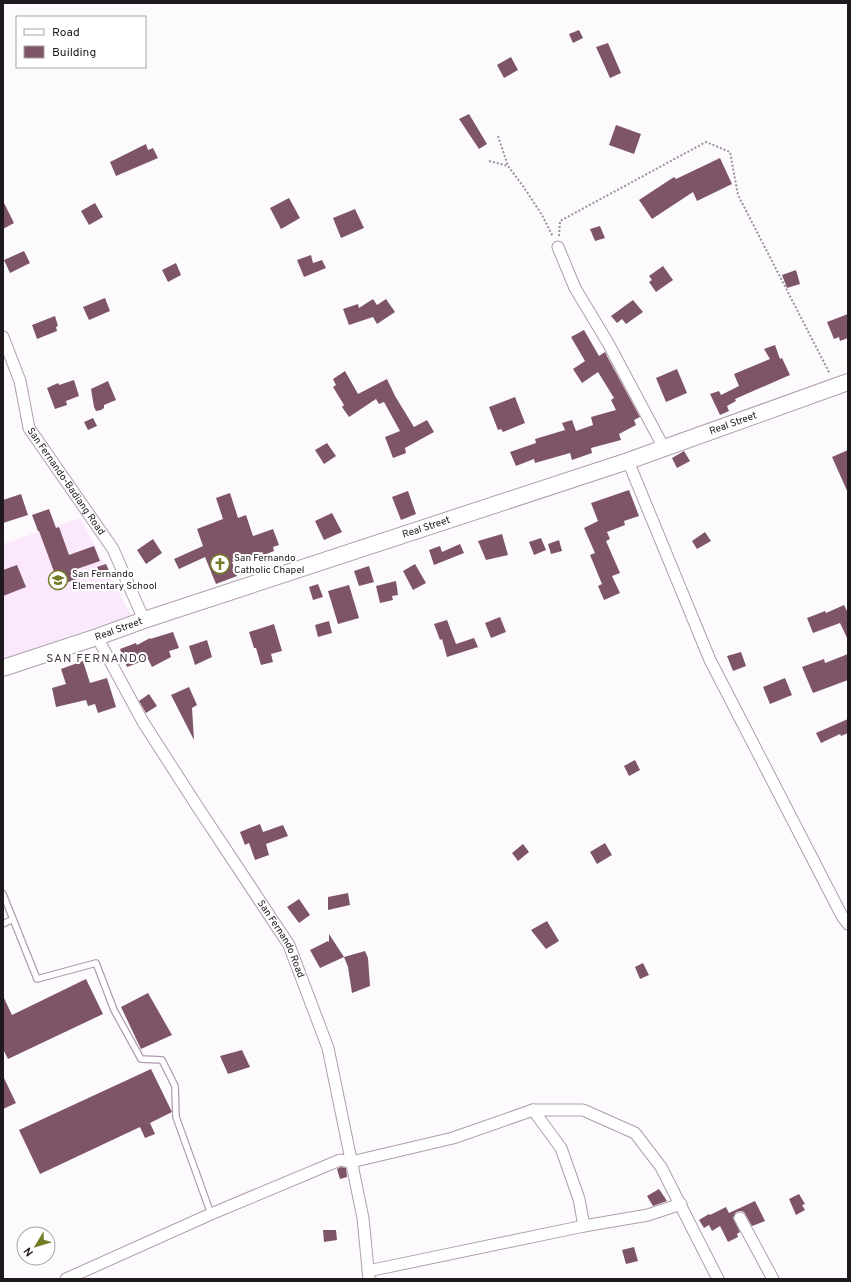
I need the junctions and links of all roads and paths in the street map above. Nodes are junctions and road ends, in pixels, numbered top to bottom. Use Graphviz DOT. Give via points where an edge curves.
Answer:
graph roads {
  1 [pos="498,136"];
  2 [pos="490,161"];
  3 [pos="508,166"];
  4 [pos="558,247"];
  5 [pos="3,337"];
  6 [pos="842,384"];
  7 [pos="664,448"];
  8 [pos="628,461"];
  9 [pos="144,620"];
  10 [pos="97,637"];
  11 [pos="3,668"];
  12 [pos="3,894"];
  13 [pos="13,919"];
  14 [pos="3,924"];
  15 [pos="848,924"];
  16 [pos="533,1110"];
  17 [pos="351,1162"];
  18 [pos="681,1204"];
  19 [pos="211,1214"];
  20 [pos="740,1218"];
  21 [pos="584,1226"];
  22 [pos="368,1275"];
  23 [pos="66,1279"];
  24 [pos="718,1279"];
  25 [pos="773,1279"];
  1 -- 3 [label="path"];
  2 -- 3 [label="path"];
  3 -- 4 [label="path" via="542,215"];
  4 -- 6 [label="path" via="560,221 706,142 730,152 738,195"];
  4 -- 7 [label="street" via="575,288 608,343"];
  5 -- 9 [label="street, San Fernando-Badiang Road" via="20,381 29,428 113,549"];
  6 -- 7 [label="main road, Real Street"];
  7 -- 8 [label="main road, Real Street"];
  8 -- 9 [label="main road, Real Street"];
  8 -- 15 [label="street" via="710,660"];
  9 -- 10 [label="main road, Real Street"];
  10 -- 11 [label="main road, Real Street"];
  10 -- 17 [label="street, San Fernando Road" via="143,722 289,945 328,1048"];
  12 -- 13 [label="lane"];
  13 -- 14 [label="lane"];
  13 -- 19 [label="lane" via="37,979 96,963 114,1010 141,1059 162,1060 175,1086 176,1117"];
  16 -- 17 [label="street" via="453,1138"];
  16 -- 18 [label="street" via="583,1110 635,1133 662,1167"];
  16 -- 21 [label="street" via="561,1148 579,1199"];
  17 -- 19 [label="street" via="340,1160"];
  17 -- 22 [label="street, San Fernando Road" via="363,1218"];
  18 -- 21 [label="street" via="648,1215"];
  18 -- 24 [label="street"];
  19 -- 23 [label="street"];
  20 -- 25 [label="street"];
  21 -- 22 [label="street"];
}
